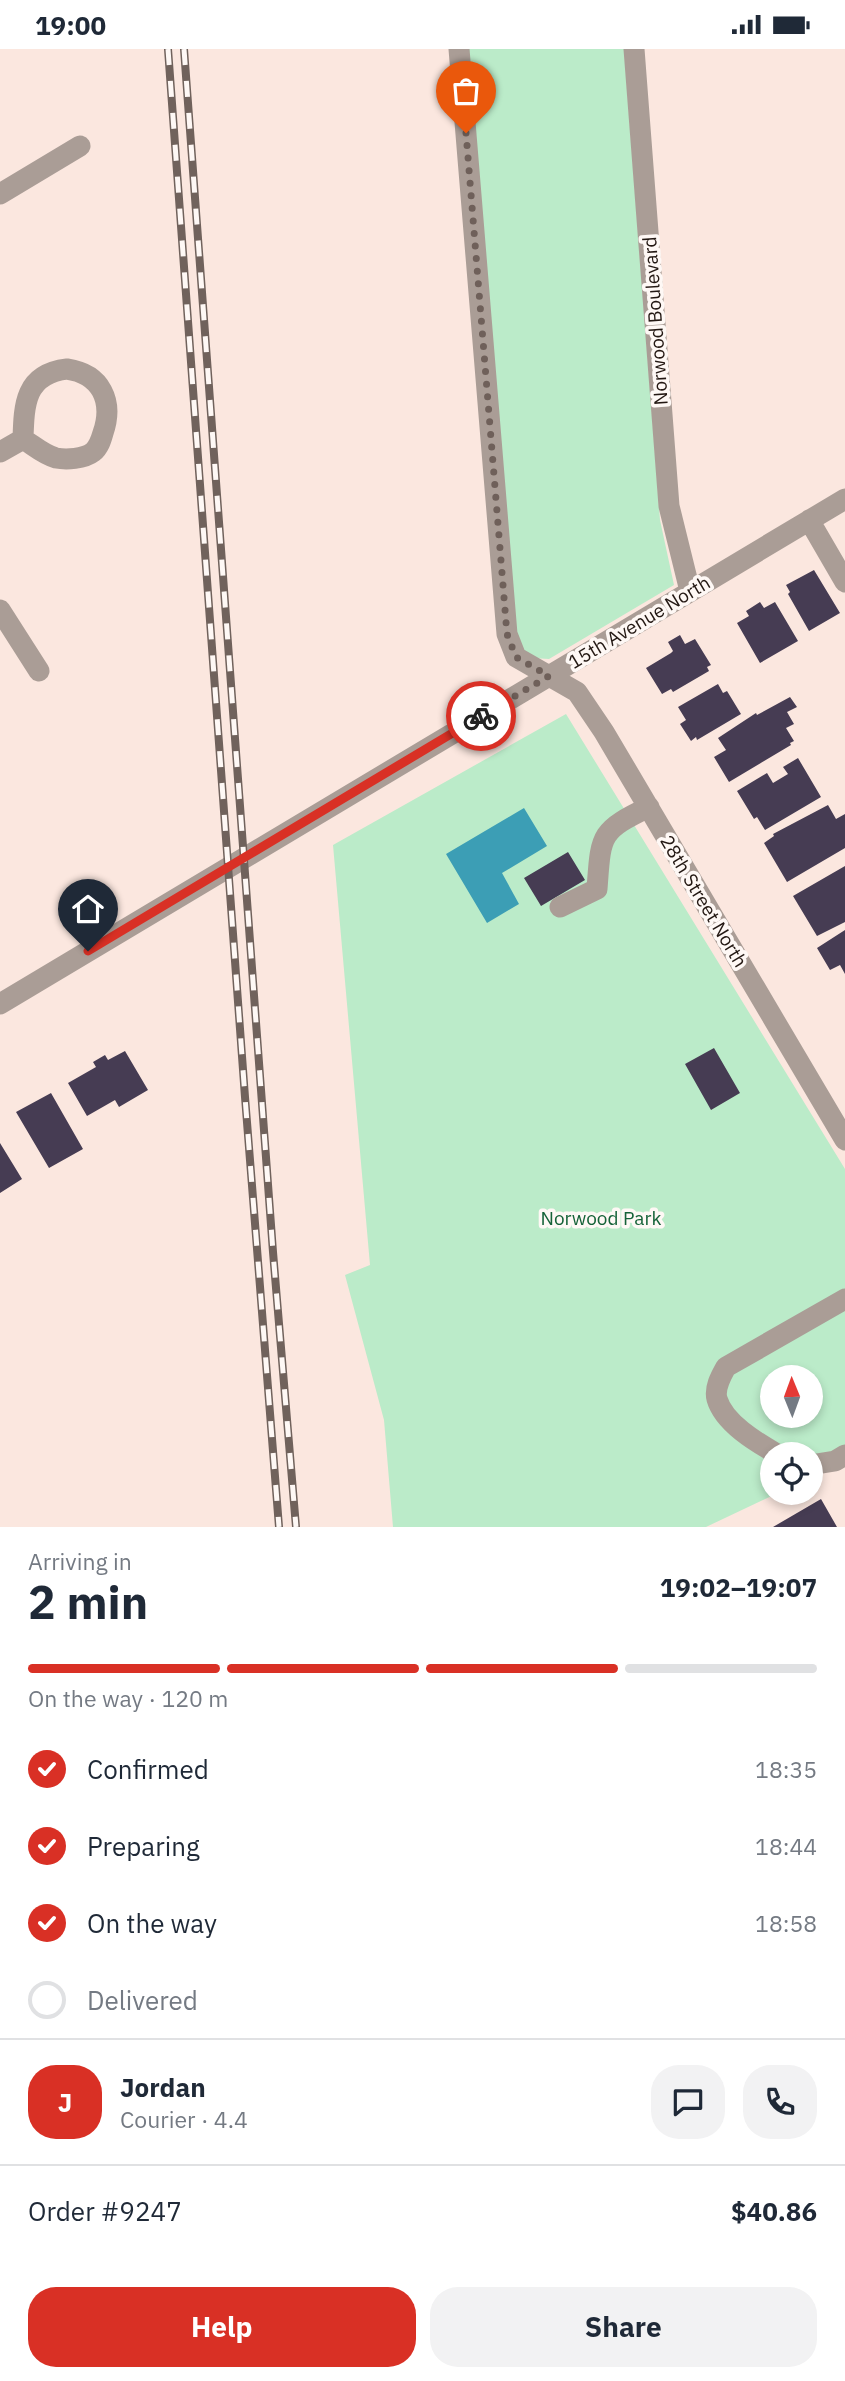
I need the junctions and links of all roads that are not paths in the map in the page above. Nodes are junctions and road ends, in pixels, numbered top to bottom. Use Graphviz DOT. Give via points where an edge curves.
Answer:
graph roads {
  1 [pos="459,49"];
  2 [pos="634,49"];
  3 [pos="80,146"];
  4 [pos="0,194"];
  5 [pos="23,439"];
  6 [pos="0,452"];
  7 [pos="845,499"];
  8 [pos="809,520"];
  9 [pos="845,582"];
  10 [pos="690,591"];
  11 [pos="0,610"];
  12 [pos="40,671"];
  13 [pos="549,676"];
  14 [pos="649,807"];
  15 [pos="561,907"];
  16 [pos="0,1004"];
  17 [pos="845,1140"];
  18 [pos="845,1300"];
  19 [pos="760,1444"];
  20 [pos="845,1455"];
  21 [pos="823,1463"];
  1 -- 13 [label="street" via="507,634 516,657"];
  2 -- 10 [label="street, Norwood Boulevard" via="669,506"];
  3 -- 4 [label="street"];
  5 -- 5 [label="street" via="58,459 92,453 107,421 105,392 78,370 55,370 40,378 28,393"];
  5 -- 6 [label="street"];
  7 -- 8 [label="street, 15th Avenue North"];
  8 -- 9 [label="street"];
  8 -- 10 [label="street, 15th Avenue North"];
  10 -- 13 [label="street, 15th Avenue North"];
  11 -- 12 [label="street"];
  13 -- 14 [label="street, 28th Street North" via="577,692"];
  13 -- 16 [label="street, 15th Avenue North"];
  14 -- 15 [label="street" via="607,831 597,889"];
  14 -- 17 [label="street, 28th Street North"];
  18 -- 19 [label="street" via="726,1367 721,1375 717,1400 738,1428"];
  20 -- 21 [label="street"];
}
